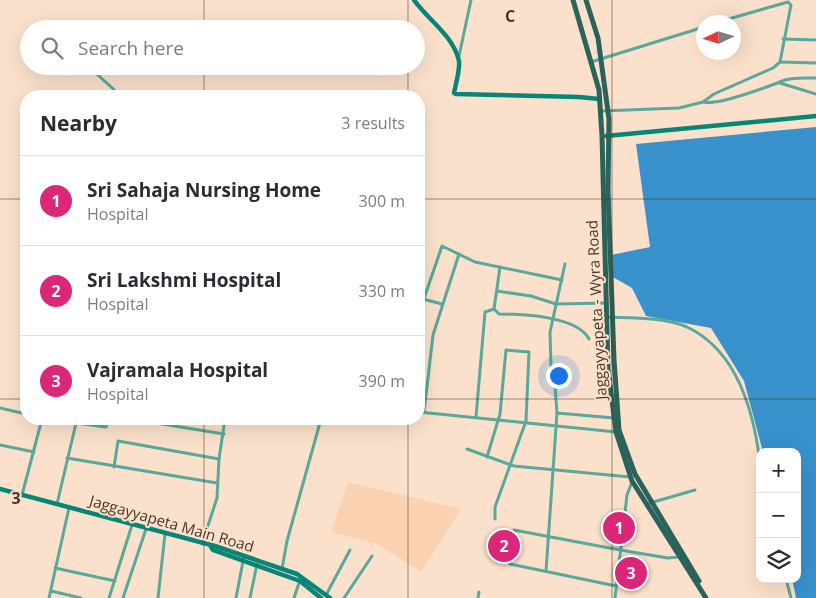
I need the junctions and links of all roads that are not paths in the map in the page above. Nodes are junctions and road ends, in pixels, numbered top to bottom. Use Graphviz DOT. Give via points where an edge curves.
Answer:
graph roads {
  1 [pos="415,0"];
  2 [pos="470,0"];
  3 [pos="573,0"];
  4 [pos="586,0"];
  5 [pos="741,15"];
  6 [pos="696,29"];
  7 [pos="783,39"];
  8 [pos="816,40"];
  9 [pos="458,59"];
  10 [pos="600,59"];
  11 [pos="591,62"];
  12 [pos="780,62"];
  13 [pos="816,63"];
  14 [pos="98,75"];
  15 [pos="816,78"];
  16 [pos="780,83"];
  17 [pos="114,90"];
  18 [pos="816,94"];
  19 [pos="599,99"];
  20 [pos="703,102"];
  21 [pos="600,111"];
  22 [pos="607,111"];
  23 [pos="816,116"];
  24 [pos="605,136"];
  25 [pos="459,254"];
  26 [pos="565,264"];
  27 [pos="500,267"];
  28 [pos="562,280"];
  29 [pos="425,289"];
  30 [pos="497,291"];
  31 [pos="425,300"];
  32 [pos="607,303"];
  33 [pos="442,304"];
  34 [pos="556,304"];
  35 [pos="494,309"];
  36 [pos="610,317"];
  37 [pos="553,318"];
  38 [pos="589,339"];
  39 [pos="425,402"];
  40 [pos="0,408"];
  41 [pos="425,412"];
  42 [pos="20,413"];
  43 [pos="557,413"];
  44 [pos="476,417"];
  45 [pos="614,418"];
  46 [pos="499,419"];
  47 [pos="526,421"];
  48 [pos="41,425"];
  49 [pos="76,425"];
  50 [pos="86,425"];
  51 [pos="107,425"];
  52 [pos="168,425"];
  53 [pos="225,425"];
  54 [pos="320,425"];
  55 [pos="556,426"];
  56 [pos="616,432"];
  57 [pos="224,434"];
  58 [pos="0,445"];
  59 [pos="757,448"];
  60 [pos="467,449"];
  61 [pos="34,452"];
  62 [pos="487,457"];
  63 [pos="67,458"];
  64 [pos="219,459"];
  65 [pos="510,465"];
  66 [pos="114,467"];
  67 [pos="554,470"];
  68 [pos="631,479"];
  69 [pos="217,483"];
  70 [pos="0,489"];
  71 [pos="695,490"];
  72 [pos="22,495"];
  73 [pos="648,503"];
  74 [pos="57,505"];
  75 [pos="69,508"];
  76 [pos="495,519"];
  77 [pos="132,525"];
  78 [pos="146,529"];
  79 [pos="514,530"];
  80 [pos="165,534"];
  81 [pos="549,537"];
  82 [pos="202,544"];
  83 [pos="210,547"];
  84 [pos="350,550"];
  85 [pos="620,550"];
  86 [pos="244,556"];
  87 [pos="372,556"];
  88 [pos="679,557"];
  89 [pos="243,562"];
  90 [pos="258,563"];
  91 [pos="510,564"];
  92 [pos="55,568"];
  93 [pos="282,569"];
  94 [pos="546,571"];
  95 [pos="301,579"];
  96 [pos="115,581"];
  97 [pos="787,583"];
  98 [pos="616,586"];
  99 [pos="51,591"];
  100 [pos="479,592"];
  101 [pos="326,597"];
  102 [pos="49,598"];
  103 [pos="81,598"];
  104 [pos="110,598"];
  105 [pos="123,598"];
  106 [pos="158,598"];
  107 [pos="236,598"];
  108 [pos="250,598"];
  109 [pos="294,598"];
  110 [pos="344,598"];
  111 [pos="478,598"];
  112 [pos="615,598"];
  113 [pos="706,598"];
  114 [pos="710,598"];
  115 [pos="791,598"];
  1 -- 9 [label="main road" via="444,33"];
  2 -- 9 [label="street"];
  3 -- 11 [label="main road, Jaggayyapeta - Wyra Road"];
  4 -- 10 [label="main road" via="598,38"];
  5 -- 7 [label="street" via="788,2 791,5"];
  6 -- 10 [label="street"];
  7 -- 8 [label="street"];
  7 -- 12 [label="street"];
  9 -- 19 [label="main road" via="456,94"];
  10 -- 11 [label="street"];
  10 -- 22 [label="main road"];
  11 -- 19 [label="main road, Jaggayyapeta - Wyra Road"];
  12 -- 13 [label="street"];
  12 -- 20 [label="street"];
  14 -- 17 [label="street"];
  15 -- 16 [label="street" via="793,78"];
  16 -- 18 [label="street"];
  16 -- 20 [label="street" via="708,104"];
  19 -- 21 [label="main road, Jaggayyapeta - Wyra Road"];
  20 -- 22 [label="street" via="679,108"];
  21 -- 22 [label="street"];
  21 -- 24 [label="main road, Jaggayyapeta - Wyra Road"];
  22 -- 24 [label="main road"];
  23 -- 24 [label="main road"];
  24 -- 32 [label="main road, Jaggayyapeta - Wyra Road"];
  24 -- 36 [label="main road"];
  25 -- 27 [label="street" via="475,262"];
  25 -- 29 [label="street" via="442,246"];
  25 -- 33 [label="street"];
  26 -- 28 [label="street"];
  27 -- 28 [label="street"];
  27 -- 30 [label="street"];
  28 -- 34 [label="street"];
  30 -- 34 [label="street"];
  30 -- 35 [label="street"];
  31 -- 33 [label="street"];
  32 -- 34 [label="street"];
  32 -- 36 [label="main road, Jaggayyapeta - Wyra Road"];
  33 -- 39 [label="street" via="430,352"];
  34 -- 37 [label="street"];
  35 -- 37 [label="street" via="499,314 533,314"];
  35 -- 44 [label="street" via="485,312"];
  36 -- 45 [label="main road, Jaggayyapeta - Wyra Road" via="608,369"];
  36 -- 59 [label="street" via="686,327 705,340 730,364 744,393"];
  36 -- 73 [label="main road" via="620,430"];
  37 -- 38 [label="street" via="586,333"];
  37 -- 43 [label="street" via="550,360"];
  40 -- 42 [label="street"];
  41 -- 44 [label="street"];
  43 -- 45 [label="street"];
  43 -- 55 [label="street"];
  44 -- 46 [label="street"];
  45 -- 56 [label="main road, Jaggayyapeta - Wyra Road"];
  46 -- 47 [label="street"];
  46 -- 47 [label="street" via="506,350 529,352"];
  46 -- 62 [label="street"];
  47 -- 55 [label="street"];
  47 -- 65 [label="street"];
  48 -- 61 [label="street"];
  49 -- 63 [label="street"];
  50 -- 51 [label="street"];
  52 -- 57 [label="street"];
  53 -- 57 [label="street"];
  54 -- 93 [label="street"];
  55 -- 56 [label="street"];
  55 -- 67 [label="street"];
  56 -- 68 [label="main road, Jaggayyapeta - Wyra Road"];
  57 -- 64 [label="street"];
  58 -- 61 [label="street"];
  60 -- 62 [label="street"];
  61 -- 72 [label="street"];
  62 -- 65 [label="street"];
  63 -- 66 [label="street"];
  63 -- 74 [label="street"];
  64 -- 66 [label="street" via="118,441"];
  64 -- 69 [label="street"];
  65 -- 67 [label="street"];
  65 -- 76 [label="street" via="495,507"];
  66 -- 69 [label="street"];
  67 -- 68 [label="street"];
  67 -- 81 [label="street"];
  68 -- 73 [label="main road, Jaggayyapeta - Wyra Road"];
  68 -- 85 [label="street"];
  69 -- 82 [label="street" via="217,498"];
  70 -- 72 [label="main road, Jaggayyapeta Main Road"];
  71 -- 73 [label="street"];
  72 -- 74 [label="main road, Jaggayyapeta Main Road"];
  73 -- 88 [label="main road, Jaggayyapeta - Wyra Road"];
  73 -- 114 [label="main road"];
  74 -- 75 [label="main road, Jaggayyapeta Main Road"];
  75 -- 77 [label="main road, Jaggayyapeta Main Road"];
  75 -- 92 [label="street"];
  77 -- 78 [label="main road, Jaggayyapeta Main Road"];
  77 -- 96 [label="street"];
  78 -- 80 [label="main road, Jaggayyapeta Main Road"];
  78 -- 105 [label="street"];
  79 -- 81 [label="street"];
  80 -- 82 [label="main road, Jaggayyapeta Main Road"];
  80 -- 106 [label="street"];
  81 -- 85 [label="street"];
  81 -- 94 [label="street"];
  82 -- 83 [label="main road, Jaggayyapeta Main Road"];
  83 -- 86 [label="main road, Jaggayyapeta Main Road"];
  83 -- 89 [label="main road"];
  84 -- 101 [label="street"];
  85 -- 88 [label="street"];
  85 -- 98 [label="street"];
  86 -- 89 [label="street"];
  86 -- 90 [label="main road, Jaggayyapeta Main Road"];
  87 -- 110 [label="street"];
  88 -- 113 [label="main road, Jaggayyapeta - Wyra Road"];
  89 -- 90 [label="main road"];
  89 -- 107 [label="street"];
  90 -- 93 [label="main road, Jaggayyapeta Main Road"];
  90 -- 95 [label="main road"];
  90 -- 108 [label="street"];
  91 -- 94 [label="street"];
  92 -- 96 [label="street"];
  92 -- 99 [label="street"];
  93 -- 95 [label="main road, Jaggayyapeta Main Road"];
  94 -- 98 [label="street"];
  95 -- 101 [label="main road"];
  95 -- 109 [label="street"];
  96 -- 104 [label="street"];
  97 -- 115 [label="street"];
  98 -- 112 [label="street"];
  99 -- 102 [label="street"];
  99 -- 103 [label="street"];
  100 -- 111 [label="street"];
}
